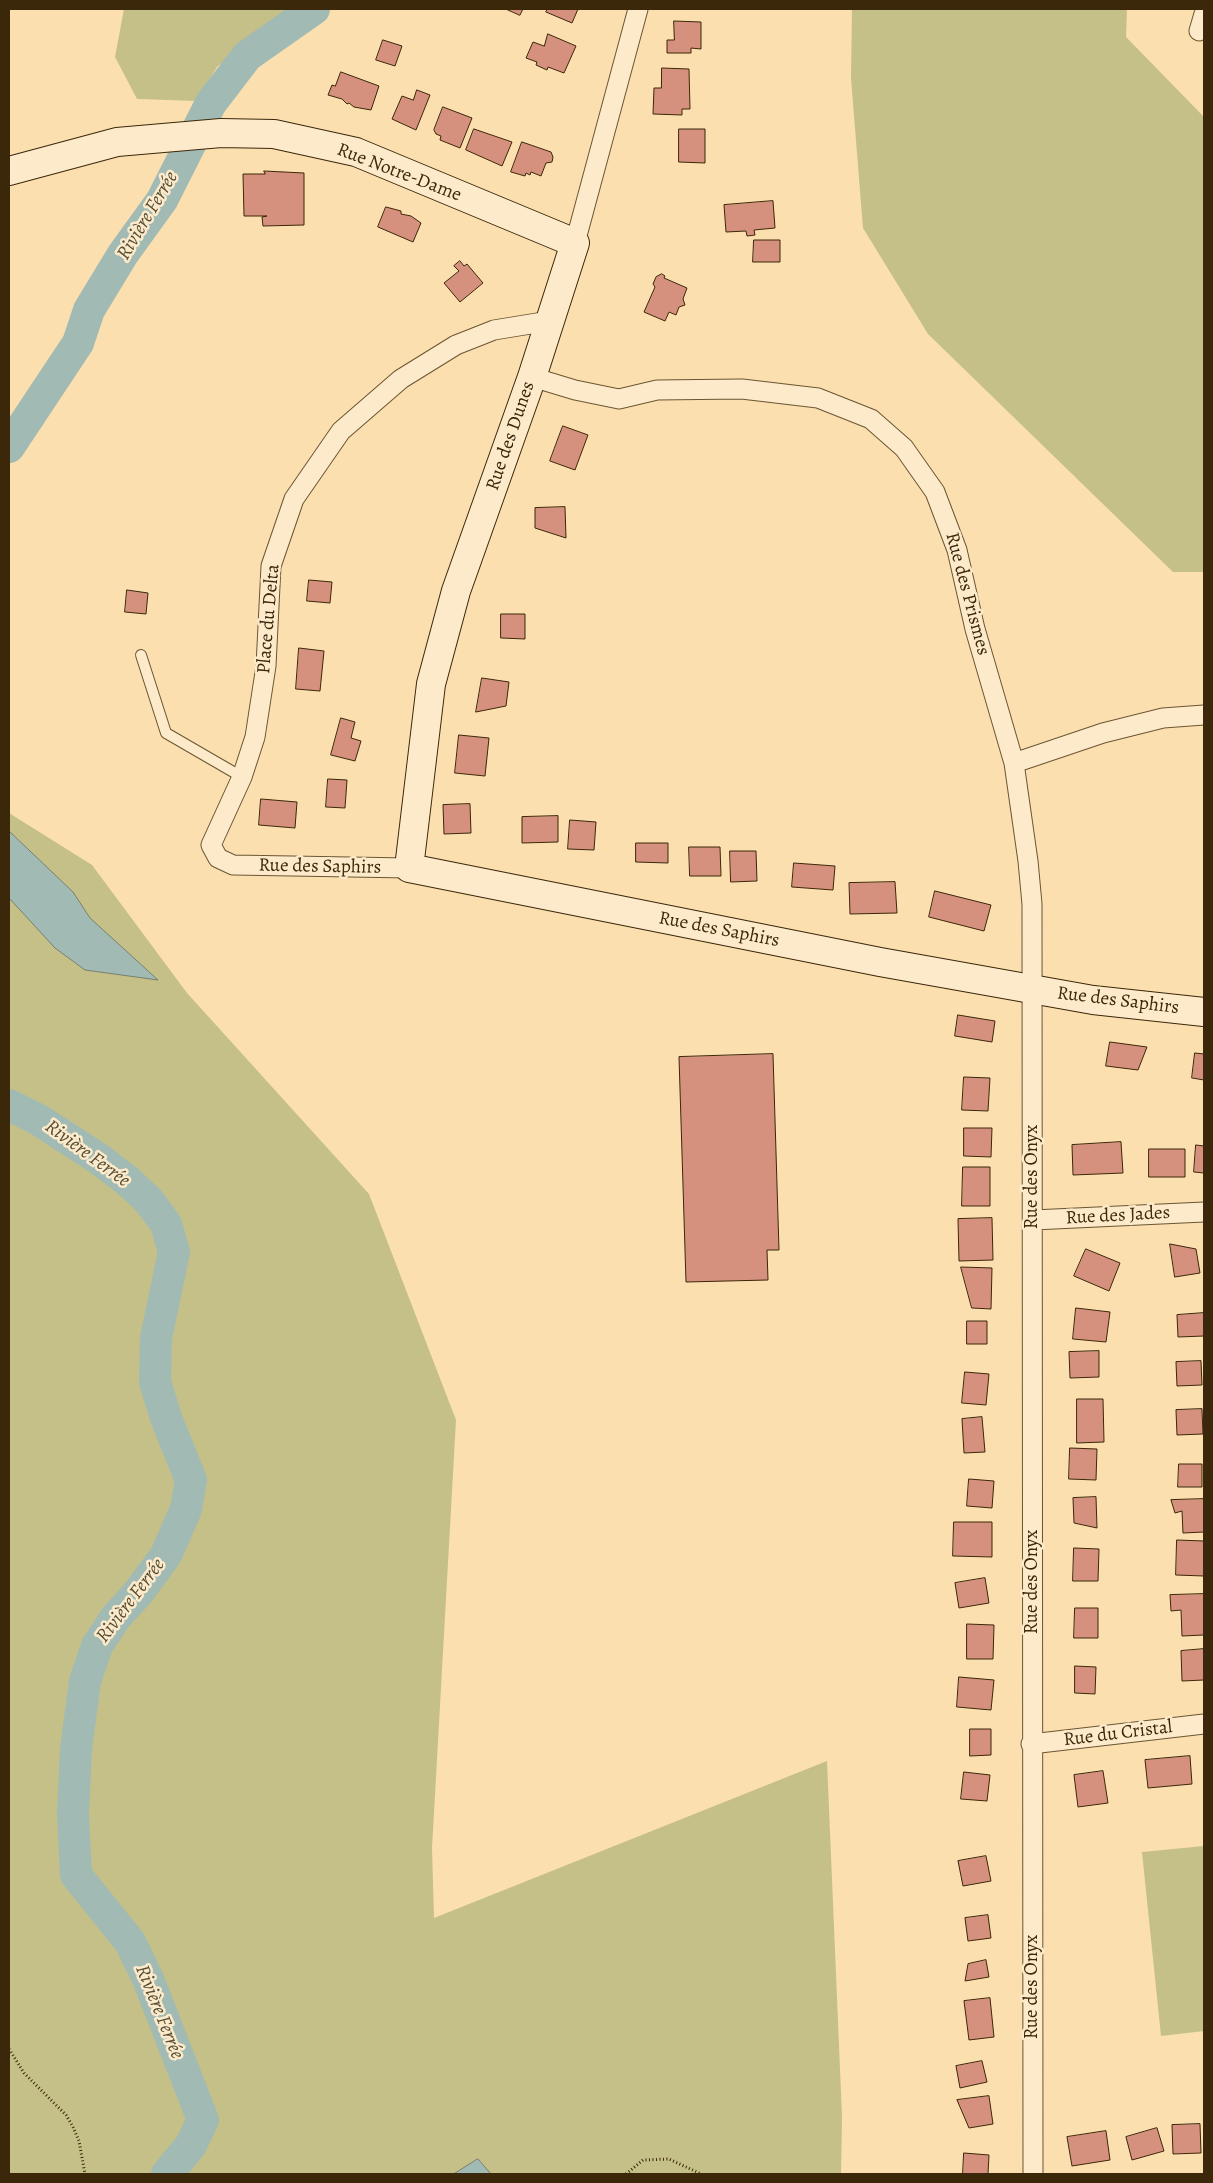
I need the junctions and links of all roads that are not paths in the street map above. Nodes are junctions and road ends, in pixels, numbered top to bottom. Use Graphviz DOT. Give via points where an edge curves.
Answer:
graph roads {
  1 [pos="638,9"];
  2 [pos="9,171"];
  3 [pos="575,243"];
  4 [pos="549,320"];
  5 [pos="532,377"];
  6 [pos="141,655"];
  7 [pos="1204,715"];
  8 [pos="1014,763"];
  9 [pos="242,777"];
  10 [pos="233,865"];
  11 [pos="409,868"];
  12 [pos="1032,989"];
  13 [pos="1204,1012"];
  14 [pos="1204,1212"];
  15 [pos="1032,1220"];
  16 [pos="1204,1724"];
  17 [pos="1031,1744"];
  18 [pos="1033,2174"];
  1 -- 3 [label="street, Rue des Dunes"];
  2 -- 3 [label="street, Rue Notre-Dame" via="117,142 221,133 274,134 356,152"];
  3 -- 4 [label="street, Rue des Dunes"];
  4 -- 5 [label="street, Rue des Dunes"];
  4 -- 9 [label="street, Place du Delta" via="494,330 456,345 400,379 341,431 294,499 271,566 266,666 255,737"];
  5 -- 8 [label="street, Rue des Prismes" via="619,399 657,390 742,389 818,398 871,419 904,448 935,492 958,550 975,629"];
  5 -- 11 [label="street, Rue des Dunes" via="456,591 431,684"];
  6 -- 9 [label="lane" via="166,733"];
  7 -- 8 [label="street" via="1163,718 1103,733"];
  8 -- 12 [label="street, Rue des Prismes" via="1031,895"];
  9 -- 10 [label="street, Place du Delta" via="212,845 218,858"];
  10 -- 11 [label="street, Rue des Saphirs"];
  11 -- 12 [label="street, Rue des Saphirs"];
  12 -- 13 [label="street, Rue des Saphirs" via="1093,1000"];
  12 -- 15 [label="street, Rue des Onyx"];
  14 -- 15 [label="street, Rue des Jades"];
  15 -- 17 [label="street, Rue des Onyx"];
  16 -- 17 [label="street, Rue du Cristal"];
  17 -- 18 [label="street, Rue des Onyx"];
}
